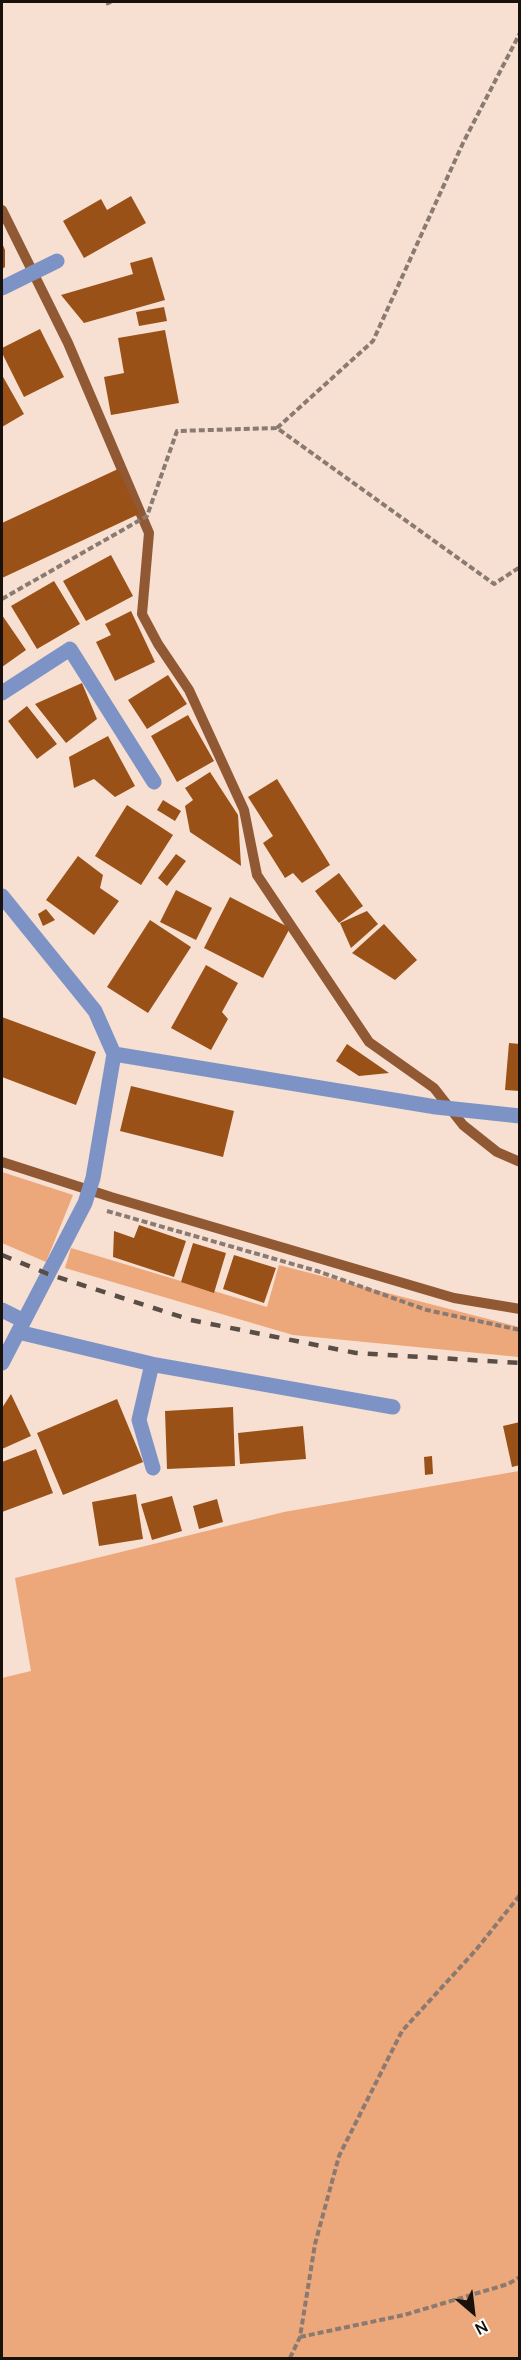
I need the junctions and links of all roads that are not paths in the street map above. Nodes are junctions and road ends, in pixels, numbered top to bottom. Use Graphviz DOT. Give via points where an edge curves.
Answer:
graph roads {
  1 [pos="55,262"];
  2 [pos="7,285"];
  3 [pos="2,693"];
  4 [pos="154,782"];
  5 [pos="2,896"];
  6 [pos="114,1054"];
  7 [pos="519,1116"];
  8 [pos="2,1310"];
  9 [pos="21,1327"];
  10 [pos="2,1363"];
  11 [pos="152,1364"];
  12 [pos="393,1407"];
  13 [pos="153,1468"];
  1 -- 2 [label="street"];
  3 -- 4 [label="street" via="70,649"];
  5 -- 6 [label="street" via="95,1011"];
  6 -- 7 [label="street" via="436,1107"];
  6 -- 9 [label="street" via="93,1178 84,1205"];
  8 -- 9 [label="street"];
  9 -- 10 [label="street"];
  9 -- 11 [label="street"];
  11 -- 12 [label="street"];
  11 -- 13 [label="street" via="139,1420"];
}
